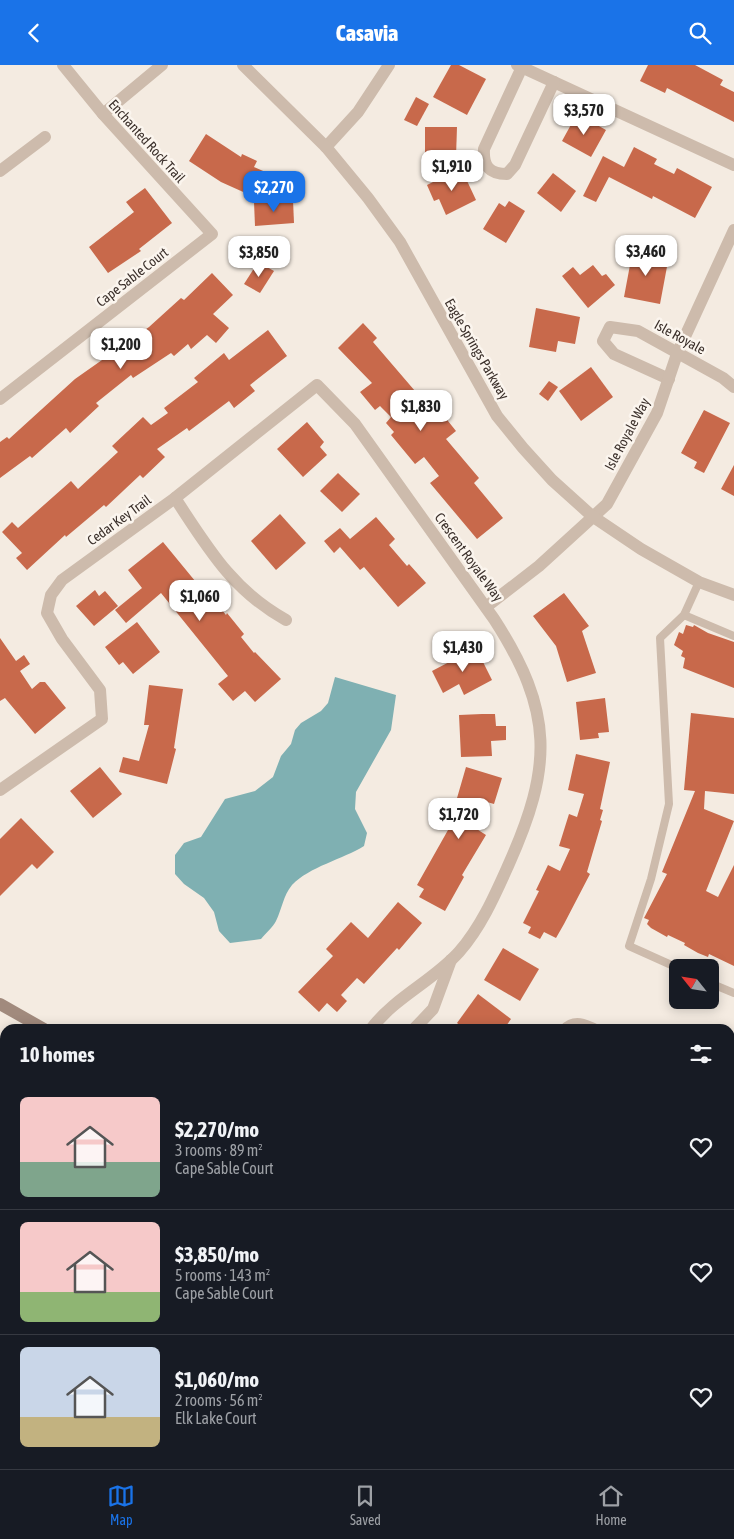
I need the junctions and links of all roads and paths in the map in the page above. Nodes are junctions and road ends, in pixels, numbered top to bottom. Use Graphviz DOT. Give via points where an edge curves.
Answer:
graph roads {
  1 [pos="63,65"];
  2 [pos="162,65"];
  3 [pos="243,65"];
  4 [pos="389,65"];
  5 [pos="520,66"];
  6 [pos="554,82"];
  7 [pos="103,114"];
  8 [pos="45,137"];
  9 [pos="326,147"];
  10 [pos="734,165"];
  11 [pos="0,171"];
  12 [pos="734,230"];
  13 [pos="212,234"];
  14 [pos="677,354"];
  15 [pos="669,379"];
  16 [pos="317,385"];
  17 [pos="734,387"];
  18 [pos="0,399"];
  19 [pos="175,497"];
  20 [pos="592,516"];
  21 [pos="700,582"];
  22 [pos="734,595"];
  23 [pos="486,607"];
  24 [pos="684,615"];
  25 [pos="286,621"];
  26 [pos="734,636"];
  27 [pos="0,790"];
  28 [pos="451,960"];
  29 [pos="669,964"];
  30 [pos="719,987"];
  31 [pos="734,993"];
  32 [pos="0,1004"];
  33 [pos="32,1024"];
  34 [pos="374,1024"];
  35 [pos="419,1024"];
  36 [pos="568,1024"];
  37 [pos="588,1024"];
  1 -- 7 [label="street, Enchanted Rock Trail"];
  2 -- 7 [label="street"];
  3 -- 9 [label="street, Eagle Springs Parkway"];
  4 -- 9 [label="street" via="358,112"];
  5 -- 6 [label="street"];
  5 -- 6 [label="street" via="484,149 483,160 487,169 496,174 507,174 515,165"];
  6 -- 10 [label="street"];
  7 -- 13 [label="street, Enchanted Rock Trail"];
  8 -- 11 [label="street"];
  9 -- 20 [label="street, Eagle Springs Parkway" via="400,241 498,415 552,480"];
  12 -- 14 [label="street, Isle Royale Way"];
  13 -- 18 [label="street, Cape Sable Court"];
  14 -- 15 [label="street, Isle Royale Way"];
  14 -- 15 [label="street, Isle Royale" via="638,331 610,327 603,341 614,354"];
  14 -- 17 [label="street, Isle Royale"];
  15 -- 20 [label="street, Isle Royale Way" via="657,413 606,504"];
  16 -- 19 [label="street, Cedar Key Trail"];
  16 -- 23 [label="street, Crescent Royale Way" via="355,424"];
  19 -- 25 [label="street" via="229,575 261,607"];
  19 -- 27 [label="street, Cedar Key Trail" via="66,577 51,595 47,613 59,635 100,690 102,719"];
  20 -- 21 [label="street, Eagle Springs Parkway" via="641,549"];
  20 -- 23 [label="street, Isle Royale Way" via="540,566"];
  21 -- 22 [label="street, Eagle Springs Parkway"];
  21 -- 24 [label="lane"];
  23 -- 28 [label="street, Crescent Royale Way" via="510,643 530,684 540,728 541,758 536,788 509,863 476,929"];
  24 -- 26 [label="lane"];
  24 -- 29 [label="lane" via="660,638 669,804 651,879 629,946"];
  28 -- 34 [label="street, Crescent Royale Way" via="403,996"];
  28 -- 35 [label="street, Crescent Royale Way" via="433,1009"];
  30 -- 31 [label="lane"];
  32 -- 33 [label="main road"];
  36 -- 37 [label="lane" via="582,1021"];
}
